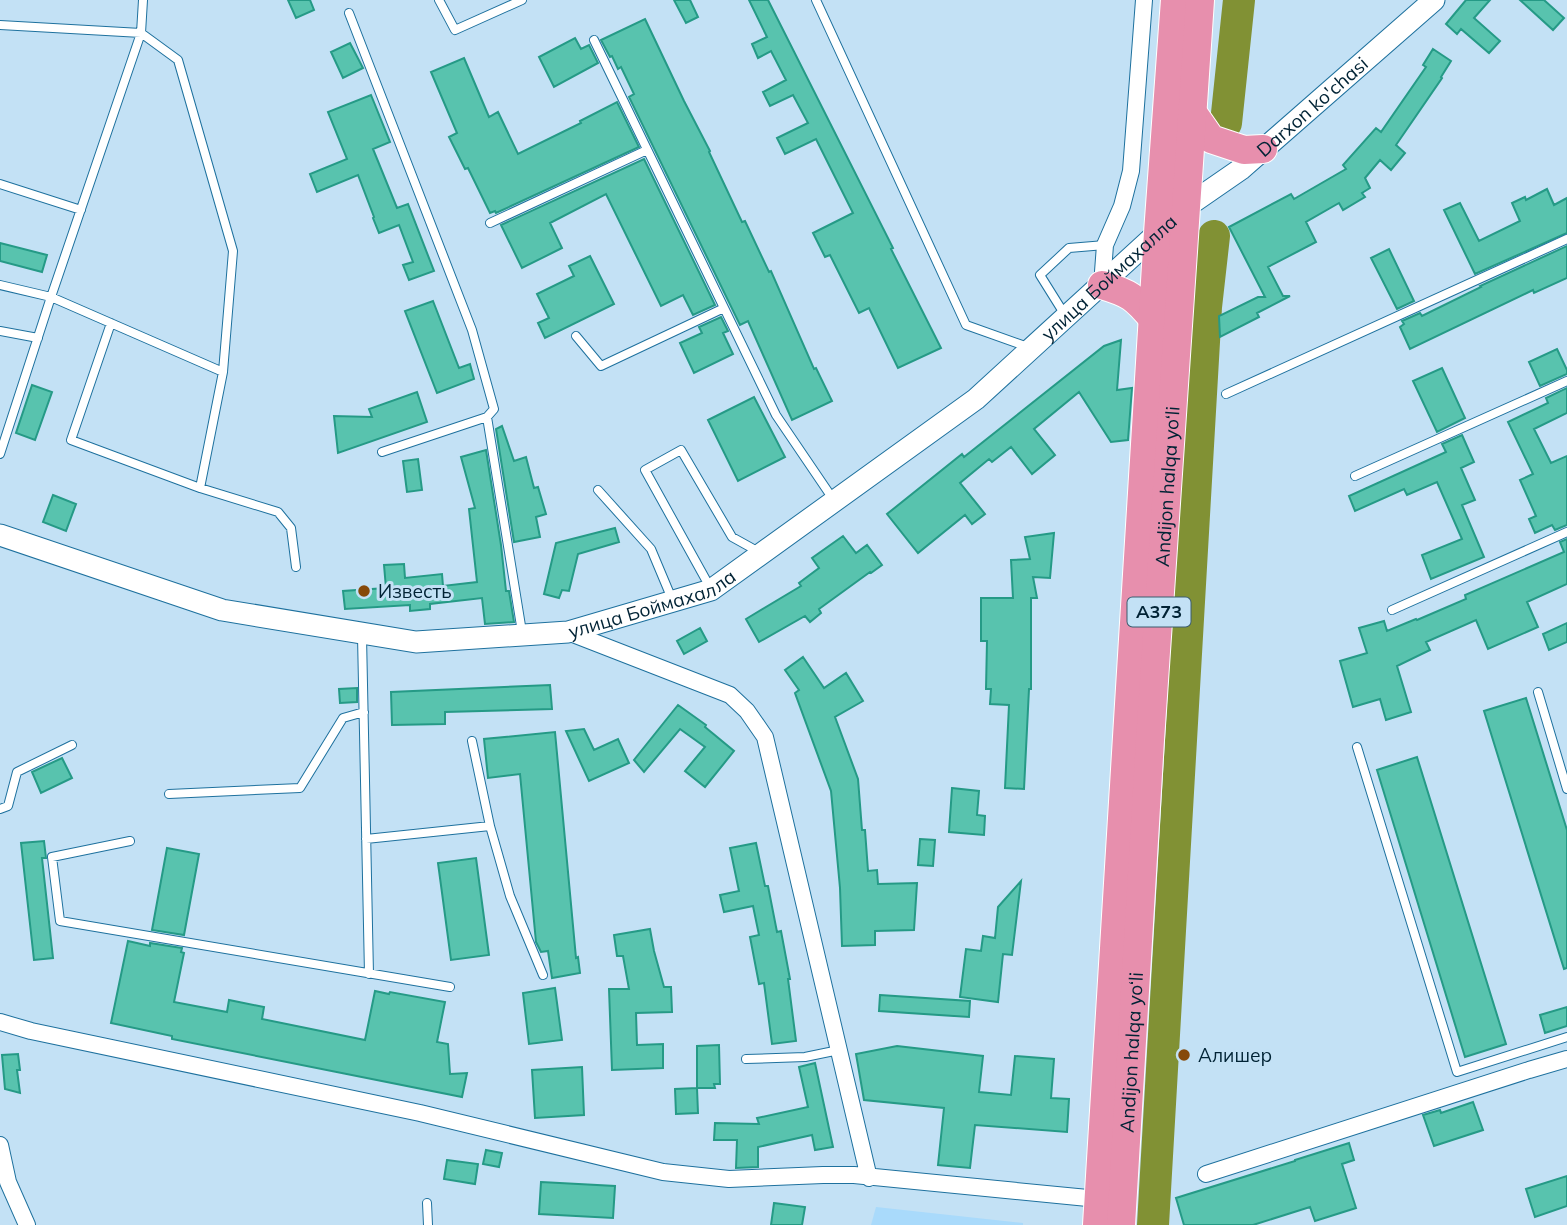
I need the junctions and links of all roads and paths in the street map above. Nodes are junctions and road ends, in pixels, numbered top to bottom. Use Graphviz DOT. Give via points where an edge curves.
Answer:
graph roads {
  1 [pos="143,0"];
  2 [pos="439,0"];
  3 [pos="522,0"];
  4 [pos="816,0"];
  5 [pos="1144,0"];
  6 [pos="1175,0"];
  7 [pos="1200,0"];
  8 [pos="1434,0"];
  9 [pos="349,13"];
  10 [pos="0,25"];
  11 [pos="141,33"];
  12 [pos="594,40"];
  13 [pos="1193,113"];
  14 [pos="1263,149"];
  15 [pos="647,150"];
  16 [pos="0,184"];
  17 [pos="1186,207"];
  18 [pos="81,210"];
  19 [pos="489,223"];
  20 [pos="1158,233"];
  21 [pos="1567,239"];
  22 [pos="1105,246"];
  23 [pos="0,285"];
  24 [pos="1102,285"];
  25 [pos="51,297"];
  26 [pos="724,308"];
  27 [pos="1067,317"];
  28 [pos="1153,319"];
  29 [pos="111,323"];
  30 [pos="0,331"];
  31 [pos="576,336"];
  32 [pos="38,338"];
  33 [pos="1032,349"];
  34 [pos="223,372"];
  35 [pos="1567,381"];
  36 [pos="1226,394"];
  37 [pos="486,417"];
  38 [pos="382,452"];
  39 [pos="0,454"];
  40 [pos="1355,475"];
  41 [pos="201,488"];
  42 [pos="598,490"];
  43 [pos="835,501"];
  44 [pos="1567,532"];
  45 [pos="0,535"];
  46 [pos="762,554"];
  47 [pos="296,567"];
  48 [pos="711,590"];
  49 [pos="673,601"];
  50 [pos="1392,610"];
  51 [pos="568,632"];
  52 [pos="362,633"];
  53 [pos="523,635"];
  54 [pos="1538,692"];
  55 [pos="364,712"];
  56 [pos="472,741"];
  57 [pos="72,745"];
  58 [pos="1357,747"];
  59 [pos="1567,789"];
  60 [pos="169,794"];
  61 [pos="0,809"];
  62 [pos="490,826"];
  63 [pos="366,839"];
  64 [pos="130,841"];
  65 [pos="369,974"];
  66 [pos="543,975"];
  67 [pos="450,987"];
  68 [pos="0,1022"];
  69 [pos="1567,1037"];
  70 [pos="839,1050"];
  71 [pos="746,1059"];
  72 [pos="1567,1059"];
  73 [pos="0,1144"];
  74 [pos="1206,1174"];
  75 [pos="869,1178"];
  76 [pos="427,1203"];
  77 [pos="1097,1212"];
  78 [pos="27,1225"];
  79 [pos="428,1225"];
  80 [pos="1121,1225"];
  1 -- 11 [label="lane"];
  2 -- 3 [label="lane" via="455,30"];
  4 -- 33 [label="lane" via="966,325"];
  5 -- 22 [label="street" via="1131,171"];
  6 -- 20 [label="highway, Andijon halqa yo‘li / A373"];
  7 -- 13 [label="highway, Andijon halqa yo‘li / A373"];
  8 -- 14 [label="main road, Darxon ko'chasi"];
  9 -- 37 [label="lane" via="472,330 494,409"];
  10 -- 11 [label="lane"];
  11 -- 18 [label="lane"];
  11 -- 34 [label="lane" via="178,61 233,251"];
  12 -- 15 [label="lane"];
  13 -- 14 [label="highway" via="1212,139 1244,150"];
  13 -- 17 [label="highway, Andijon halqa yo‘li / A373"];
  14 -- 17 [label="main road, Darxon ko'chasi"];
  15 -- 19 [label="lane"];
  15 -- 26 [label="lane"];
  16 -- 18 [label="lane"];
  17 -- 20 [label="main road, улица Боймахалла"];
  17 -- 80 [label="highway, Andijon halqa yo‘li / A373"];
  18 -- 25 [label="lane"];
  20 -- 24 [label="main road, улица Боймахалла"];
  20 -- 28 [label="highway, Andijon halqa yo‘li / A373"];
  21 -- 36 [label="lane"];
  22 -- 24 [label="street"];
  22 -- 27 [label="lane" via="1069,247 1040,275"];
  23 -- 25 [label="lane"];
  24 -- 27 [label="main road, улица Боймахалла"];
  24 -- 28 [label="highway" via="1137,299"];
  25 -- 29 [label="lane"];
  25 -- 32 [label="lane"];
  26 -- 31 [label="lane" via="601,366"];
  26 -- 43 [label="lane" via="776,415"];
  27 -- 33 [label="main road, улица Боймахалла"];
  28 -- 77 [label="highway, Andijon halqa yo‘li / A373"];
  29 -- 34 [label="lane"];
  29 -- 41 [label="lane" via="71,440"];
  30 -- 32 [label="lane"];
  32 -- 39 [label="lane"];
  33 -- 43 [label="main road, улица Боймахалла" via="976,399"];
  34 -- 41 [label="lane"];
  35 -- 40 [label="lane"];
  37 -- 38 [label="lane"];
  37 -- 53 [label="lane"];
  41 -- 47 [label="lane" via="278,512 291,528"];
  42 -- 49 [label="lane" via="651,549"];
  43 -- 46 [label="main road, улица Боймахалла"];
  44 -- 50 [label="lane"];
  45 -- 52 [label="main road, улица Боймахалла" via="222,610"];
  46 -- 48 [label="main road, улица Боймахалла"];
  46 -- 48 [label="lane" via="732,537 681,450 645,470"];
  48 -- 49 [label="main road, улица Боймахалла"];
  49 -- 51 [label="main road, улица Боймахалла"];
  51 -- 53 [label="main road, улица Боймахалла"];
  51 -- 70 [label="street" via="730,695 765,737"];
  52 -- 53 [label="main road, улица Боймахалла" via="416,642"];
  52 -- 55 [label="lane"];
  54 -- 59 [label="lane"];
  55 -- 60 [label="lane" via="343,718 300,788"];
  55 -- 63 [label="lane"];
  56 -- 62 [label="lane"];
  57 -- 61 [label="lane" via="17,772 8,806"];
  58 -- 69 [label="lane" via="1457,1072"];
  62 -- 63 [label="lane"];
  62 -- 66 [label="lane" via="510,896"];
  63 -- 65 [label="lane"];
  64 -- 65 [label="lane" via="52,857 60,921"];
  65 -- 67 [label="lane"];
  68 -- 75 [label="street" via="420,1113 663,1172 729,1179"];
  70 -- 71 [label="lane" via="805,1057"];
  70 -- 75 [label="street"];
  72 -- 74 [label="street"];
  73 -- 78 [label="street" via="8,1182"];
  75 -- 77 [label="street"];
  76 -- 79 [label="lane"];
}
